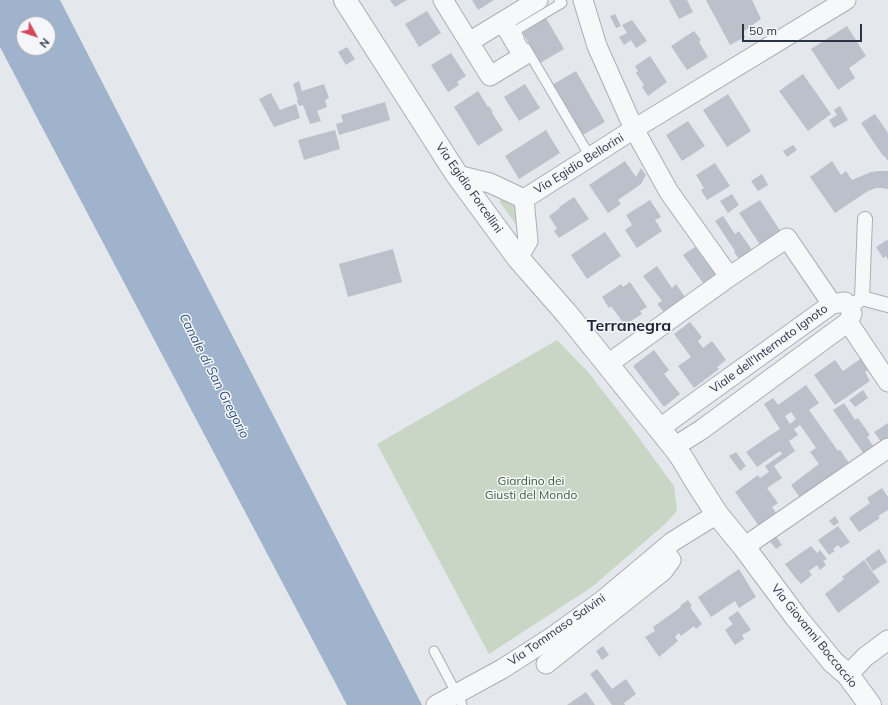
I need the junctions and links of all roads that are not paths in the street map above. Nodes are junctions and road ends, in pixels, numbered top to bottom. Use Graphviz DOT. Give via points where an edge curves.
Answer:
graph roads {
  1 [pos="345,0"];
  2 [pos="443,0"];
  3 [pos="538,0"];
  4 [pos="559,0"];
  5 [pos="583,0"];
  6 [pos="846,0"];
  7 [pos="503,22"];
  8 [pos="469,42"];
  9 [pos="634,129"];
  10 [pos="592,156"];
  11 [pos="457,175"];
  12 [pos="524,199"];
  13 [pos="865,218"];
  14 [pos="518,258"];
  15 [pos="728,275"];
  16 [pos="888,305"];
  17 [pos="848,308"];
  18 [pos="608,364"];
  19 [pos="888,382"];
  20 [pos="659,429"];
  21 [pos="674,447"];
  22 [pos="888,448"];
  23 [pos="718,514"];
  24 [pos="744,547"];
  25 [pos="664,550"];
  26 [pos="888,640"];
  27 [pos="434,651"];
  28 [pos="546,664"];
  29 [pos="848,675"];
  30 [pos="451,700"];
  31 [pos="870,705"];
  1 -- 11 [label="street, Via Egidio Forcellini"];
  2 -- 8 [label="street"];
  3 -- 7 [label="street"];
  4 -- 10 [label="lane" via="562,3 515,31"];
  5 -- 9 [label="street" via="597,46"];
  6 -- 9 [label="street, Via Egidio Bellorini"];
  7 -- 8 [label="street"];
  7 -- 8 [label="street" via="523,56 490,76"];
  9 -- 10 [label="street, Via Egidio Bellorini"];
  9 -- 15 [label="street" via="669,192"];
  10 -- 12 [label="street, Via Egidio Bellorini"];
  11 -- 12 [label="street, Via Egidio Bellorini" via="490,183"];
  11 -- 14 [label="street, Via Egidio Forcellini"];
  12 -- 14 [label="street, Via Egidio Bellorini" via="528,241"];
  13 -- 17 [label="street"];
  14 -- 18 [label="street, Via Egidio Forcellini"];
  15 -- 17 [label="street" via="787,238"];
  15 -- 18 [label="street"];
  16 -- 17 [label="street"];
  17 -- 19 [label="street"];
  17 -- 20 [label="street, Viale dell'Internato Ignoto"];
  17 -- 21 [label="street, Viale dell'Internato Ignoto" via="701,430"];
  18 -- 20 [label="street, Via Egidio Forcellini"];
  20 -- 21 [label="street, Via Egidio Forcellini"];
  21 -- 23 [label="street, Via Egidio Forcellini"];
  22 -- 24 [label="street"];
  23 -- 24 [label="street, Via Giovanni Boccaccio"];
  23 -- 25 [label="street, Via Tommaso Salvini" via="672,542"];
  24 -- 29 [label="street, Via Giovanni Boccaccio" via="833,662"];
  25 -- 28 [label="street, Via Tommaso Salvini" via="671,560 663,571"];
  25 -- 30 [label="street, Via Tommaso Salvini" via="603,600 552,637"];
  26 -- 29 [label="street" via="865,657"];
  27 -- 30 [label="lane"];
  29 -- 31 [label="street, Via Giovanni Boccaccio"];
}
